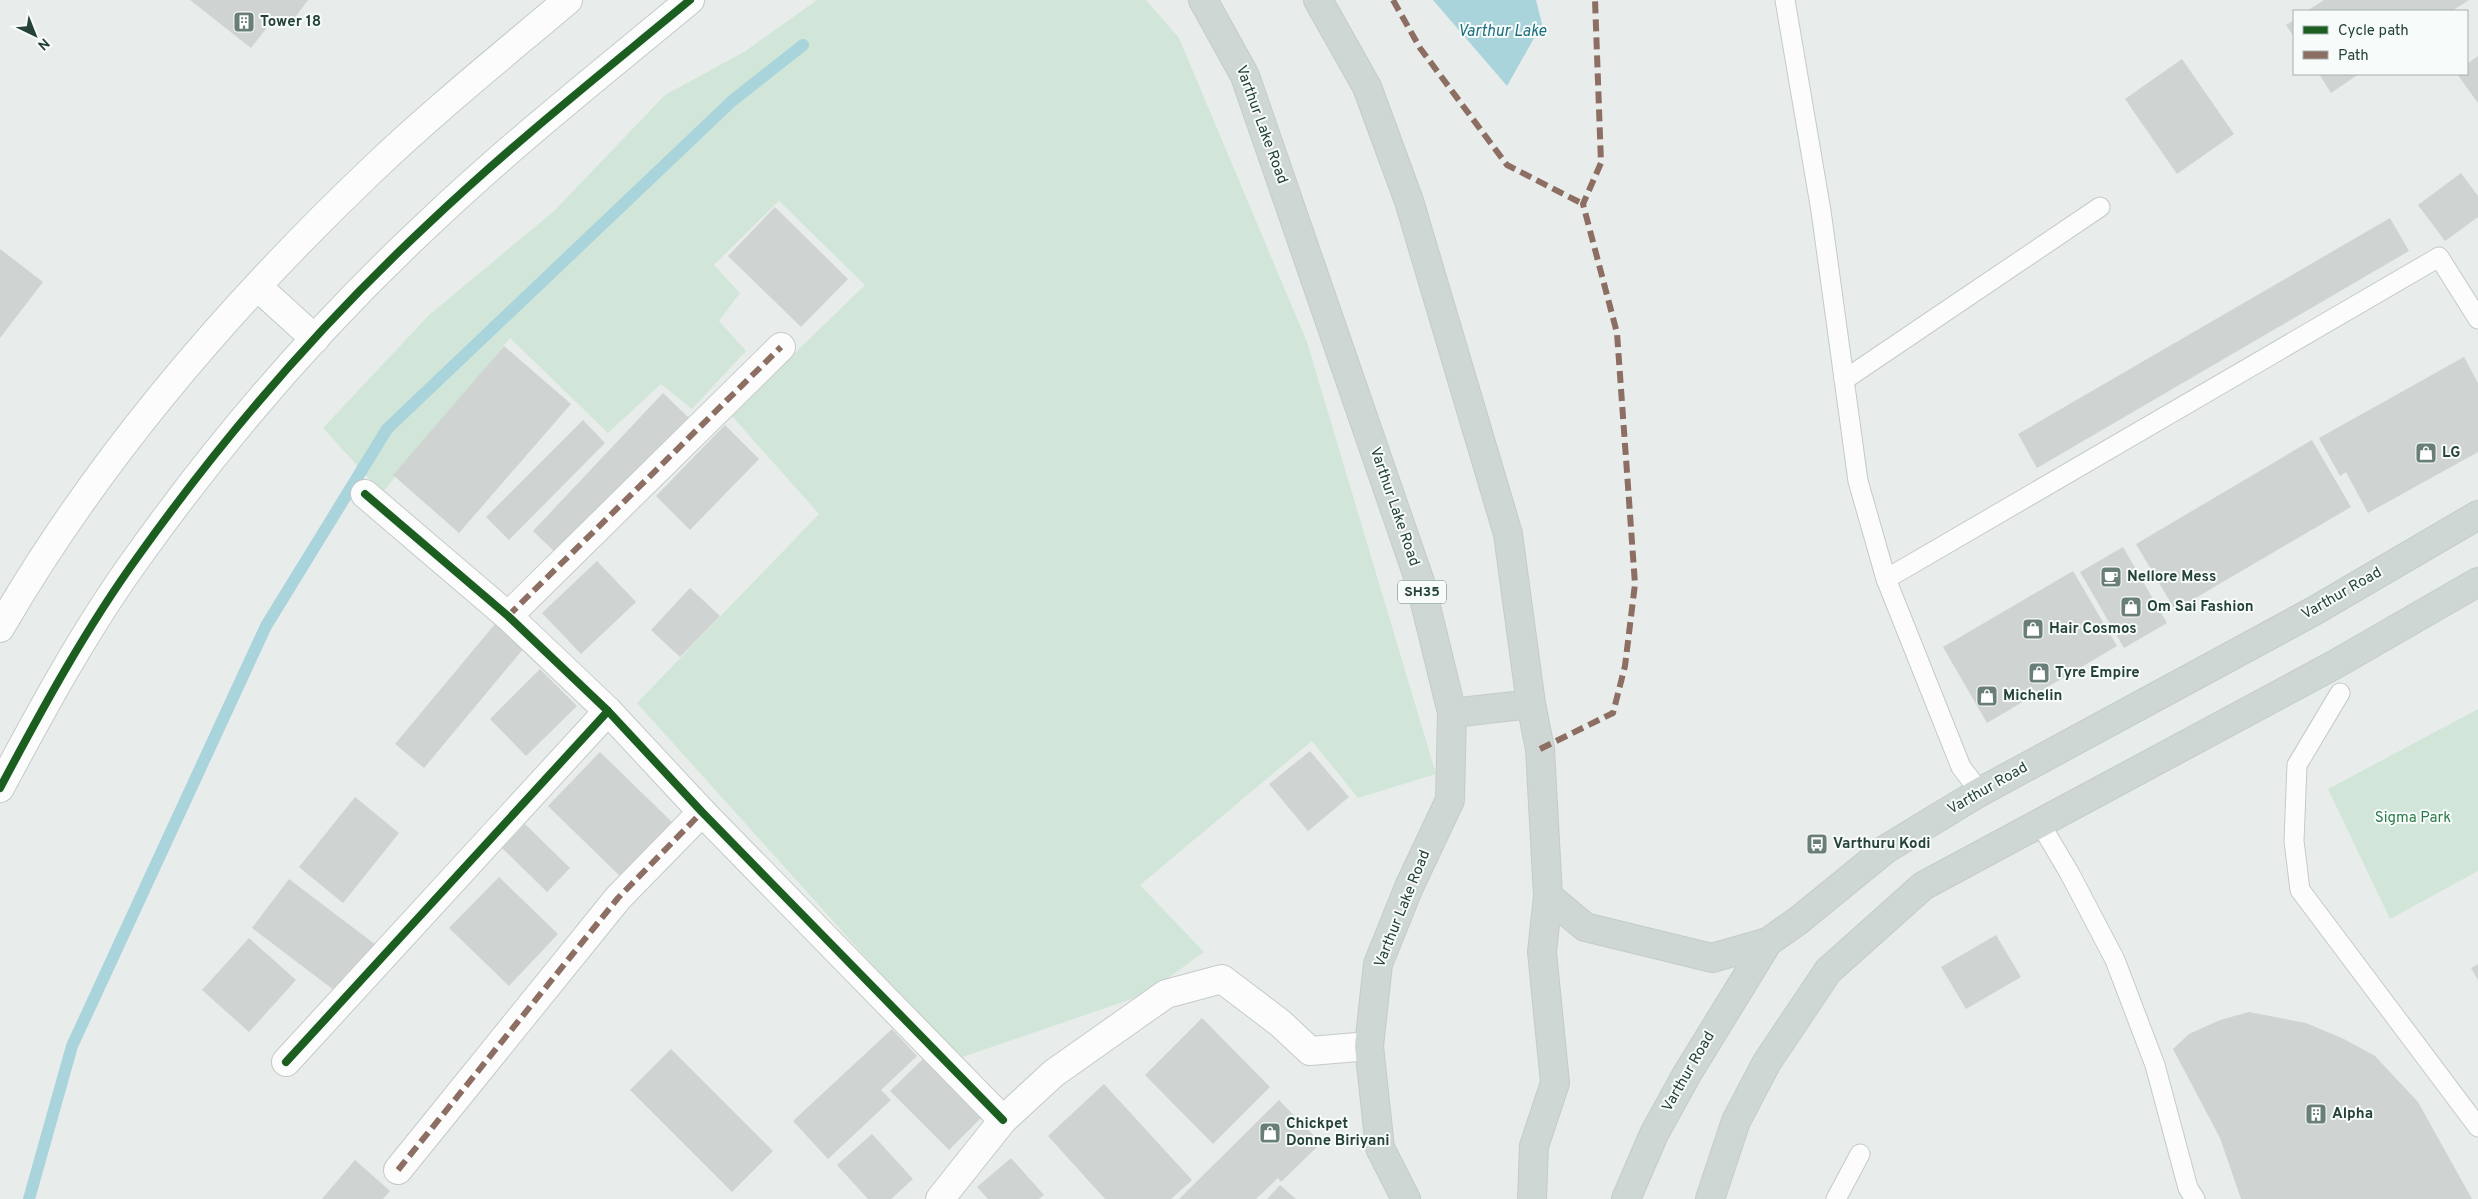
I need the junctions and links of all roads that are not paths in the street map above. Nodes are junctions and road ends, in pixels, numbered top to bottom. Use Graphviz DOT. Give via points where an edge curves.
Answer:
graph roads {
  1 [pos="568,0"];
  2 [pos="690,0"];
  3 [pos="1203,0"];
  4 [pos="1318,0"];
  5 [pos="1785,0"];
  6 [pos="2100,207"];
  7 [pos="258,286"];
  8 [pos="2478,319"];
  9 [pos="315,339"];
  10 [pos="781,347"];
  11 [pos="1844,380"];
  12 [pos="365,494"];
  13 [pos="2478,515"];
  14 [pos="1886,579"];
  15 [pos="2478,582"];
  16 [pos="508,616"];
  17 [pos="0,628"];
  18 [pos="2340,693"];
  19 [pos="1531,704"];
  20 [pos="608,711"];
  21 [pos="1452,713"];
  22 [pos="0,788"];
  23 [pos="1980,792"];
  24 [pos="702,812"];
  25 [pos="2041,825"];
  26 [pos="1548,896"];
  27 [pos="1768,942"];
  28 [pos="1369,1046"];
  29 [pos="286,1062"];
  30 [pos="1003,1120"];
  31 [pos="2478,1127"];
  32 [pos="1860,1154"];
  33 [pos="398,1170"];
  34 [pos="940,1199"];
  35 [pos="1406,1199"];
  36 [pos="1532,1199"];
  37 [pos="1626,1199"];
  38 [pos="1710,1199"];
  39 [pos="1836,1199"];
  40 [pos="2195,1199"];
  1 -- 7 [label="street" via="457,92 374,167"];
  2 -- 9 [label="street" via="508,152 428,224"];
  3 -- 21 [label="main road, Varthur Lake Road / SH35" via="1245,76 1420,582"];
  4 -- 19 [label="main road" via="1367,86 1409,201 1508,534"];
  5 -- 11 [label="lane" via="1821,210"];
  6 -- 11 [label="lane"];
  7 -- 9 [label="street"];
  7 -- 17 [label="street" via="144,418 73,513"];
  8 -- 14 [label="lane" via="2439,257"];
  9 -- 22 [label="street" via="206,466 137,557 76,652"];
  10 -- 16 [label="street"];
  11 -- 14 [label="lane" via="1858,481"];
  12 -- 16 [label="street"];
  13 -- 23 [label="main road, Varthur Road" via="2314,611"];
  14 -- 23 [label="lane" via="1961,766"];
  15 -- 25 [label="main road" via="2334,665"];
  16 -- 20 [label="street"];
  18 -- 31 [label="lane" via="2297,765 2294,840 2300,890"];
  19 -- 21 [label="main road"];
  19 -- 26 [label="main road" via="1540,749"];
  20 -- 24 [label="street"];
  20 -- 29 [label="street"];
  21 -- 28 [label="main road, Varthur Lake Road / SH35" via="1450,800 1409,887 1378,964"];
  23 -- 27 [label="main road, Varthur Road" via="1886,849"];
  24 -- 30 [label="street"];
  24 -- 33 [label="street" via="618,898"];
  25 -- 38 [label="main road" via="1923,886 1828,971 1767,1062 1736,1121"];
  25 -- 40 [label="lane" via="2115,960 2155,1065 2188,1188"];
  26 -- 27 [label="main road" via="1585,927 1712,958"];
  26 -- 36 [label="main road" via="1542,952 1555,1083 1534,1146"];
  27 -- 37 [label="main road, Varthur Road" via="1686,1074 1654,1134"];
  28 -- 30 [label="street" via="1310,1051 1280,1023 1222,980 1166,994 1054,1073"];
  28 -- 35 [label="main road, Varthur Lake Road / SH35" via="1380,1148"];
  30 -- 34 [label="street"];
  32 -- 39 [label="lane"];
}
